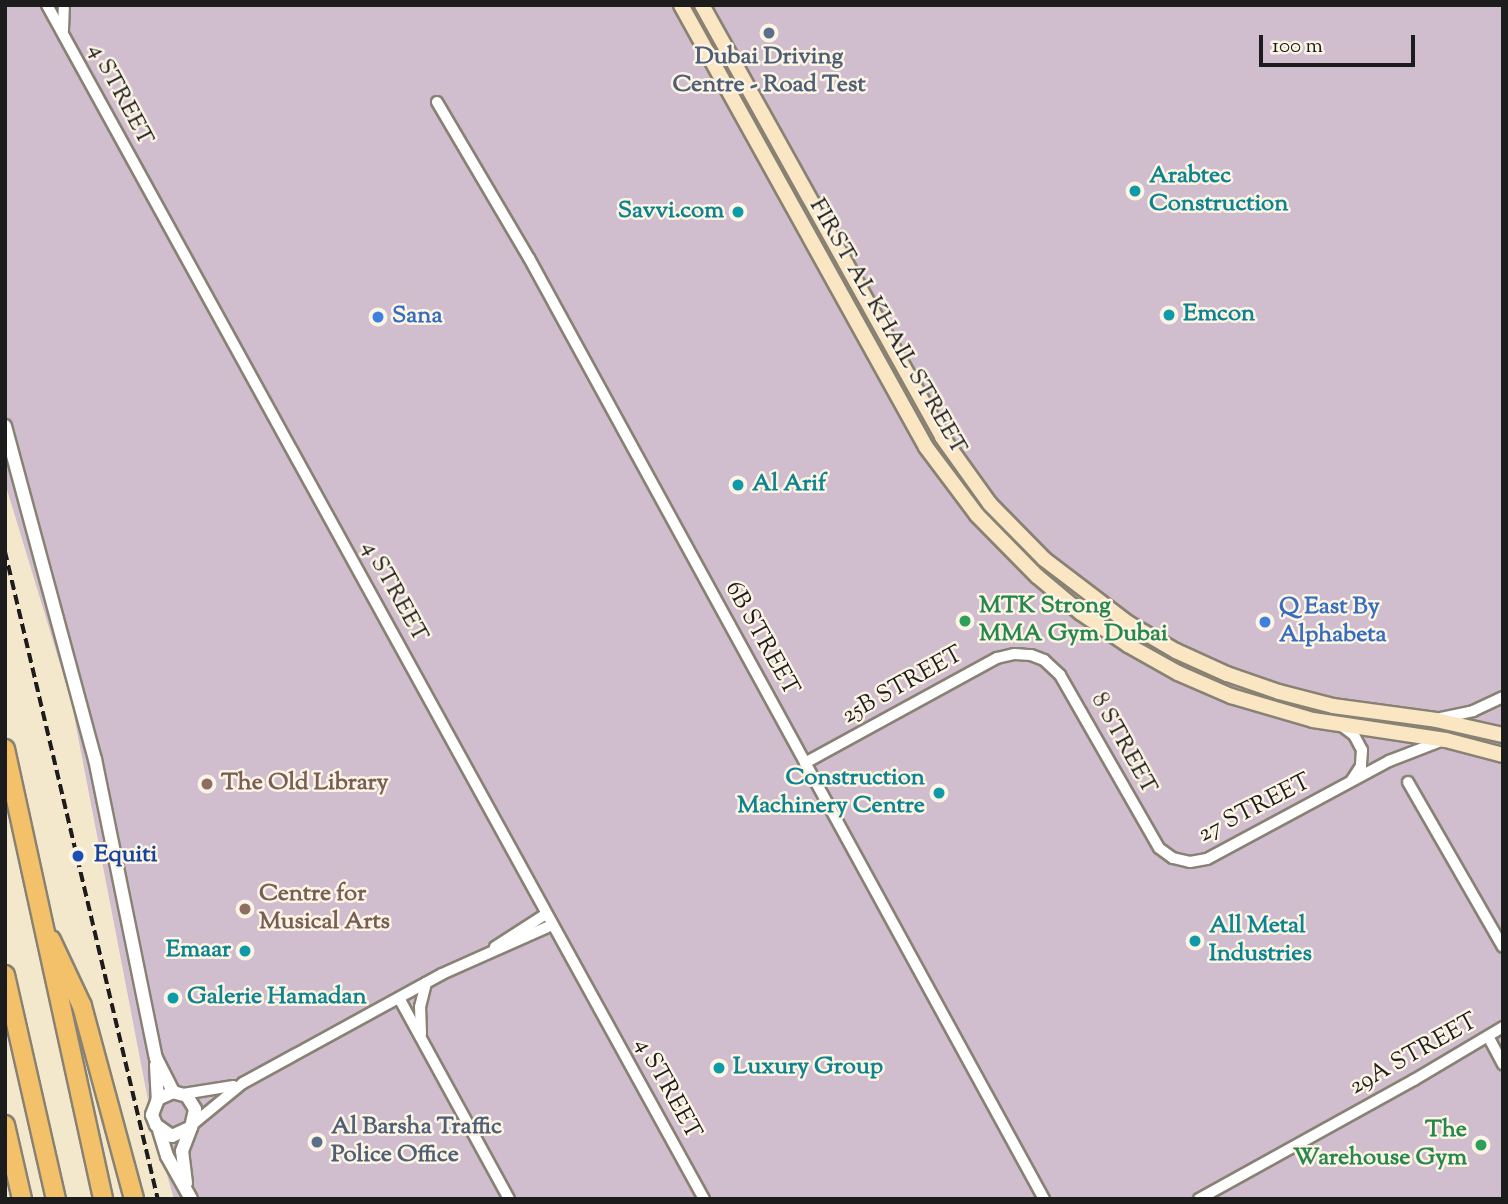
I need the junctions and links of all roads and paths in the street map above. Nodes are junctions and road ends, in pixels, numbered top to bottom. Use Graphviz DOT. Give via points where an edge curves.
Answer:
graph roads {
  1 [pos="47,5"];
  2 [pos="64,5"];
  3 [pos="681,5"];
  4 [pos="702,5"];
  5 [pos="63,34"];
  6 [pos="437,102"];
  7 [pos="5,426"];
  8 [pos="1024,653"];
  9 [pos="1503,697"];
  10 [pos="1427,719"];
  11 [pos="1341,726"];
  12 [pos="1503,735"];
  13 [pos="1446,740"];
  14 [pos="5,749"];
  15 [pos="1503,755"];
  16 [pos="804,763"];
  17 [pos="1408,782"];
  18 [pos="1346,785"];
  19 [pos="1181,861"];
  20 [pos="546,914"];
  21 [pos="552,925"];
  22 [pos="42,926"];
  23 [pos="1503,947"];
  24 [pos="495,948"];
  25 [pos="5,975"];
  26 [pos="426,983"];
  27 [pos="399,998"];
  28 [pos="1503,1027"];
  29 [pos="1489,1038"];
  30 [pos="423,1043"];
  31 [pos="156,1058"];
  32 [pos="1503,1064"];
  33 [pos="243,1083"];
  34 [pos="178,1093"];
  35 [pos="158,1099"];
  36 [pos="5,1125"];
  37 [pos="192,1126"];
  38 [pos="159,1130"];
  39 [pos="190,1196"];
  40 [pos="22,1199"];
  41 [pos="56,1199"];
  42 [pos="103,1199"];
  43 [pos="134,1199"];
  44 [pos="509,1199"];
  45 [pos="704,1199"];
  46 [pos="1044,1199"];
  47 [pos="1199,1199"];
  1 -- 5 [label="street, 4 STREET"];
  2 -- 5 [label="street"];
  3 -- 11 [label="main road, FIRST AL KHAIL STREET" via="912,423 948,478 996,536 1081,613 1153,660 1249,702"];
  4 -- 10 [label="main road, FIRST AL KHAIL STREET" via="924,408 973,482 1025,541 1105,607 1201,663 1306,699"];
  5 -- 20 [label="street, 4 STREET"];
  6 -- 16 [label="street, 6B STREET" via="529,258"];
  7 -- 31 [label="street" via="95,759"];
  8 -- 16 [label="street, 25B STREET" via="989,662"];
  8 -- 19 [label="street, 8 STREET" via="1044,660 1060,675 1153,841 1165,854"];
  9 -- 10 [label="street" via="1473,711"];
  10 -- 12 [label="main road, FIRST AL KHAIL STREET"];
  11 -- 13 [label="main road, FIRST AL KHAIL STREET"];
  11 -- 18 [label="street, 27 STREET" via="1354,735 1362,750 1361,766"];
  13 -- 15 [label="main road, FIRST AL KHAIL STREET"];
  13 -- 18 [label="street, 27 STREET" via="1403,754"];
  14 -- 22 [label="highway"];
  16 -- 46 [label="street, 6B STREET"];
  17 -- 23 [label="street"];
  18 -- 19 [label="street, 27 STREET" via="1207,859"];
  20 -- 21 [label="street, 4 STREET"];
  20 -- 24 [label="street"];
  21 -- 24 [label="street"];
  21 -- 45 [label="street, 4 STREET"];
  22 -- 42 [label="highway"];
  22 -- 43 [label="highway" via="82,1006"];
  24 -- 26 [label="street"];
  25 -- 41 [label="highway"];
  26 -- 27 [label="street"];
  26 -- 30 [label="street" via="419,1016"];
  27 -- 30 [label="street"];
  27 -- 33 [label="street"];
  28 -- 29 [label="street, 29A STREET"];
  29 -- 32 [label="street"];
  29 -- 47 [label="street, 29A STREET"];
  30 -- 44 [label="street"];
  31 -- 34 [label="street"];
  31 -- 35 [label="street"];
  33 -- 34 [label="street"];
  33 -- 37 [label="street"];
  34 -- 35 [label="street"];
  34 -- 37 [label="street" via="191,1100 195,1109"];
  35 -- 38 [label="street" via="152,1115"];
  36 -- 40 [label="highway"];
  37 -- 38 [label="street" via="172,1136"];
  37 -- 39 [label="street" via="181,1160"];
  38 -- 39 [label="street" via="167,1156"];
}
